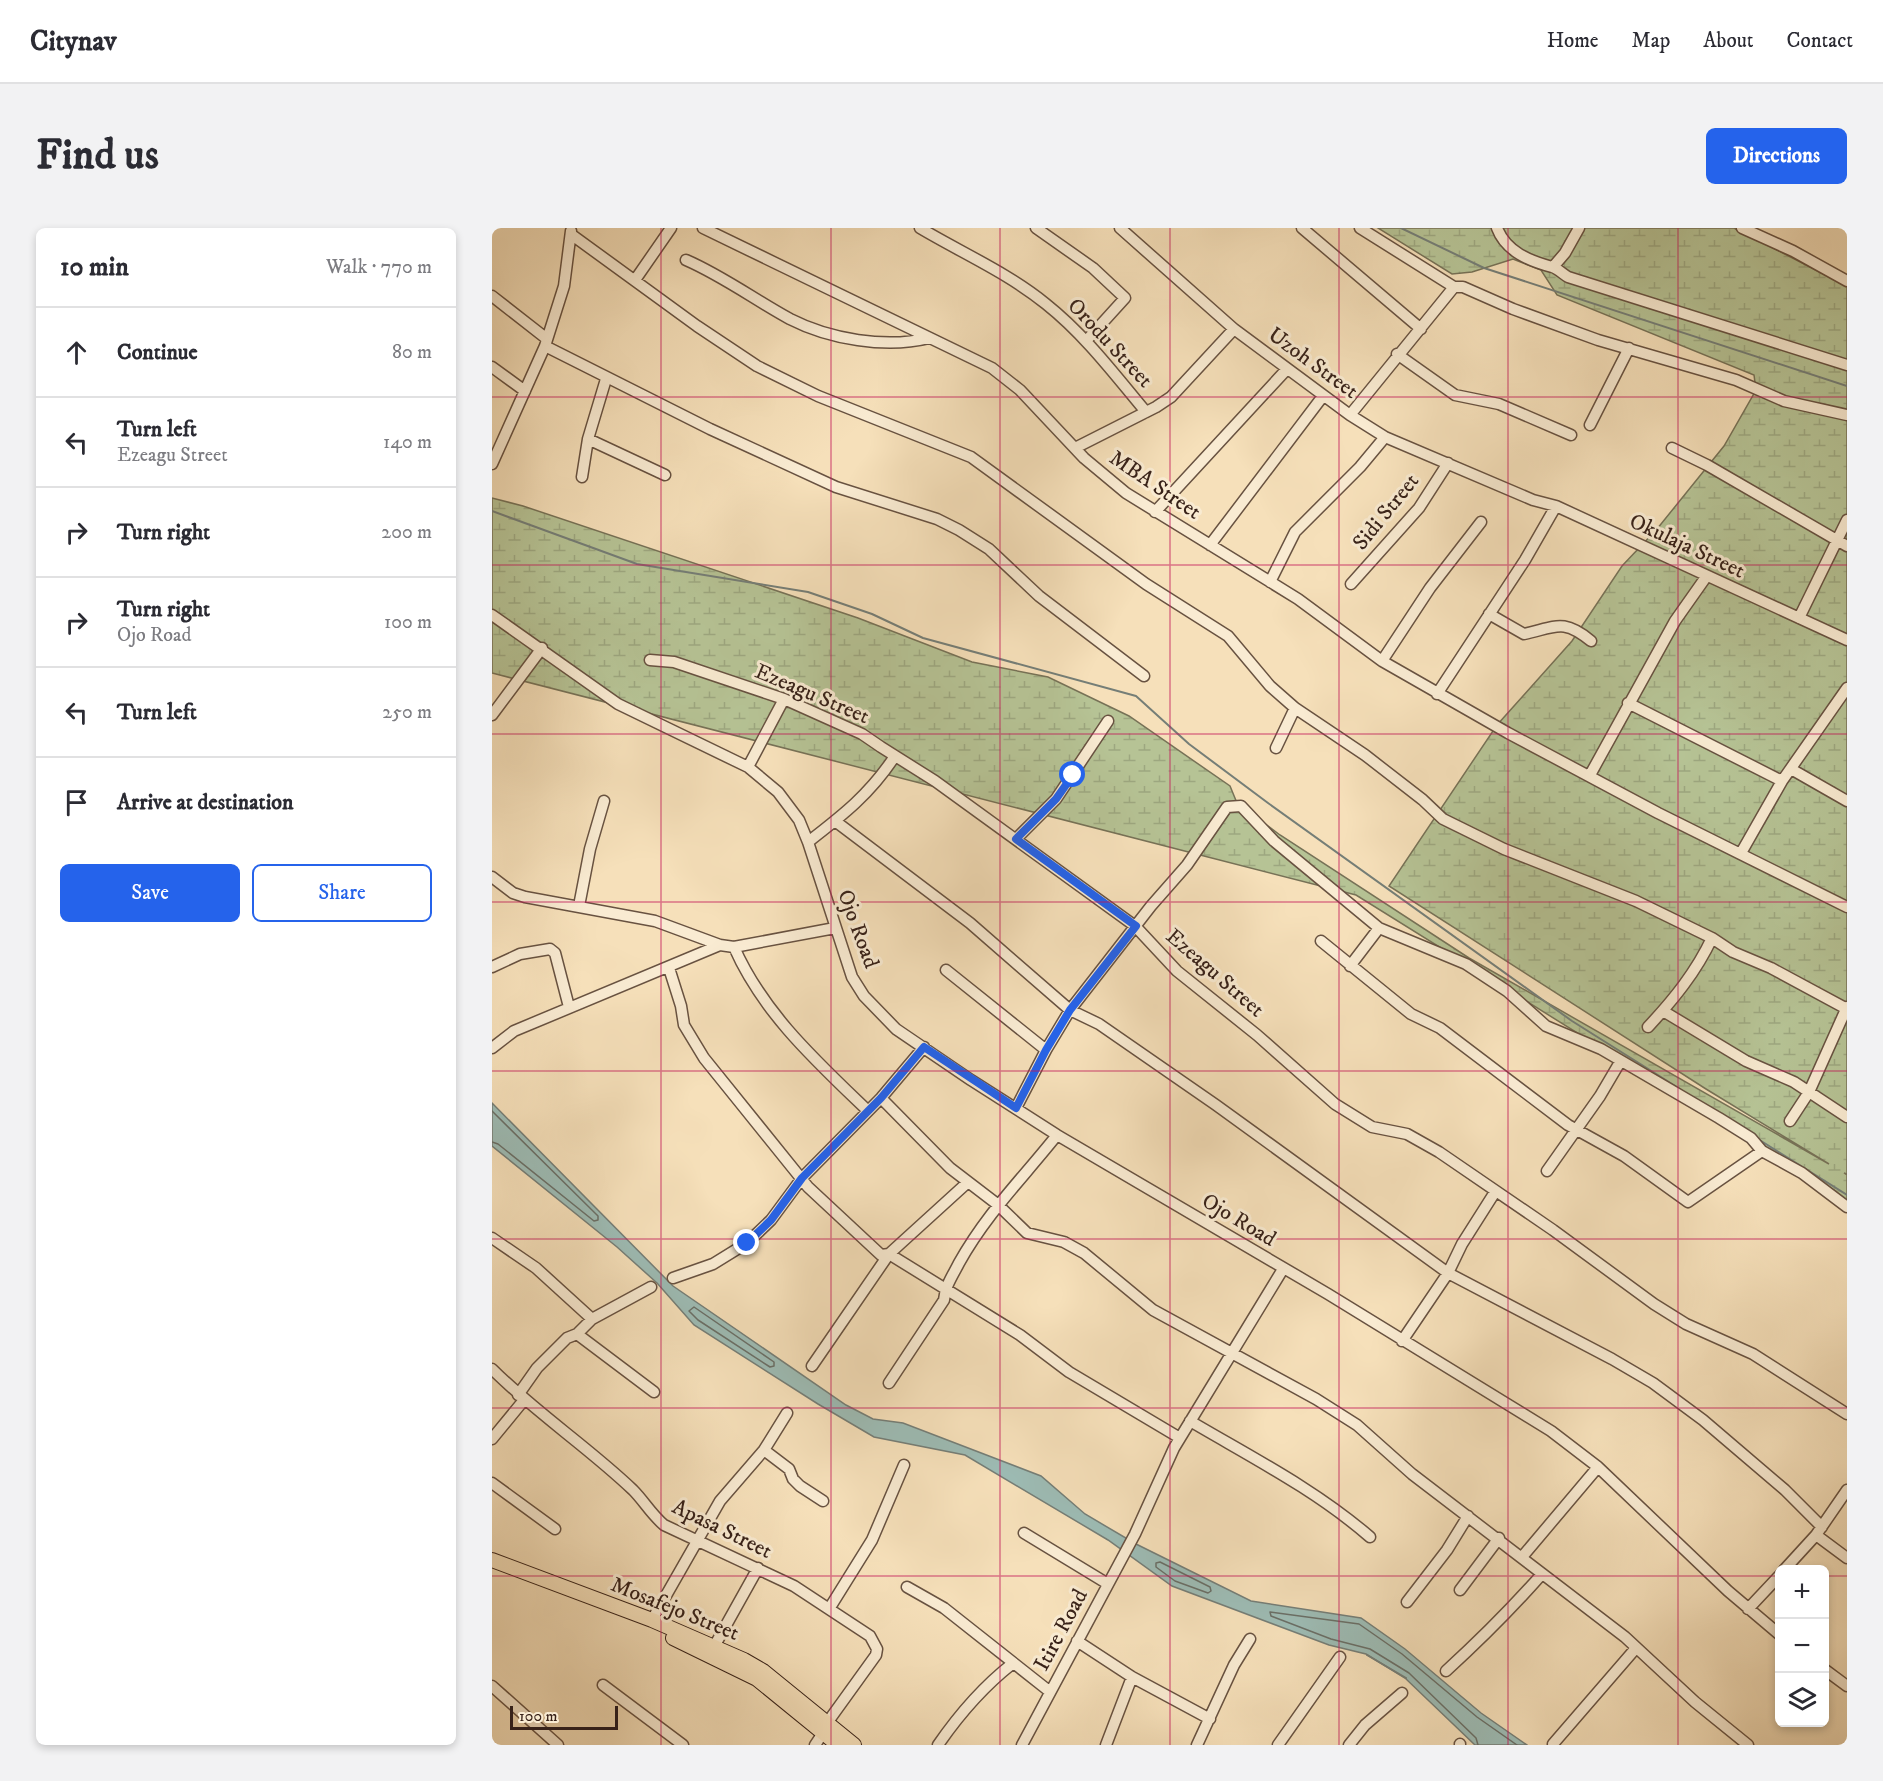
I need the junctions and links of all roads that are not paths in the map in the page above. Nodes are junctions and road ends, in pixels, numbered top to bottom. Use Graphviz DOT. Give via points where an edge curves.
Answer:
graph roads {
  1 [pos="671,228"];
  2 [pos="703,228"];
  3 [pos="920,228"];
  4 [pos="1035,228"];
  5 [pos="1120,228"];
  6 [pos="1302,228"];
  7 [pos="1360,228"];
  8 [pos="1497,228"];
  9 [pos="1580,228"];
  10 [pos="1742,228"];
  11 [pos="571,232"];
  12 [pos="686,260"];
  13 [pos="1553,267"];
  14 [pos="635,280"];
  15 [pos="1847,281"];
  16 [pos="1454,287"];
  17 [pos="492,296"];
  18 [pos="1234,329"];
  19 [pos="1421,329"];
  20 [pos="929,338"];
  21 [pos="1086,341"];
  22 [pos="546,342"];
  23 [pos="1629,348"];
  24 [pos="1397,354"];
  25 [pos="1847,365"];
  26 [pos="492,367"];
  27 [pos="1287,369"];
  28 [pos="606,379"];
  29 [pos="525,391"];
  30 [pos="1323,396"];
  31 [pos="1146,412"];
  32 [pos="1350,415"];
  33 [pos="1847,415"];
  34 [pos="1590,425"];
  35 [pos="1571,435"];
  36 [pos="1386,437"];
  37 [pos="588,440"];
  38 [pos="1075,448"];
  39 [pos="1672,448"];
  40 [pos="1448,463"];
  41 [pos="492,464"];
  42 [pos="665,475"];
  43 [pos="582,477"];
  44 [pos="1509,489"];
  45 [pos="1556,506"];
  46 [pos="1155,512"];
  47 [pos="1847,520"];
  48 [pos="1481,522"];
  49 [pos="1836,541"];
  50 [pos="1210,545"];
  51 [pos="1847,546"];
  52 [pos="1706,577"];
  53 [pos="1270,582"];
  54 [pos="1351,584"];
  55 [pos="1489,614"];
  56 [pos="492,615"];
  57 [pos="1799,618"];
  58 [pos="1591,640"];
  59 [pos="1847,640"];
  60 [pos="542,648"];
  61 [pos="650,660"];
  62 [pos="1382,661"];
  63 [pos="1144,676"];
  64 [pos="1437,694"];
  65 [pos="1845,694"];
  66 [pos="784,699"];
  67 [pos="1628,703"];
  68 [pos="1295,708"];
  69 [pos="492,715"];
  70 [pos="1108,721"];
  71 [pos="1276,748"];
  72 [pos="895,756"];
  73 [pos="748,767"];
  74 [pos="1791,769"];
  75 [pos="1590,775"];
  76 [pos="1782,781"];
  77 [pos="604,801"];
  78 [pos="1847,801"];
  79 [pos="835,821"];
  80 [pos="1016,839"];
  81 [pos="808,842"];
  82 [pos="1741,853"];
  83 [pos="492,877"];
  84 [pos="579,906"];
  85 [pos="1847,907"];
  86 [pos="1136,926"];
  87 [pos="836,928"];
  88 [pos="1379,928"];
  89 [pos="1712,938"];
  90 [pos="1321,941"];
  91 [pos="720,945"];
  92 [pos="734,947"];
  93 [pos="1350,966"];
  94 [pos="492,967"];
  95 [pos="669,968"];
  96 [pos="946,970"];
  97 [pos="569,1007"];
  98 [pos="1847,1008"];
  99 [pos="1070,1010"];
  100 [pos="1663,1011"];
  101 [pos="1648,1027"];
  102 [pos="924,1047"];
  103 [pos="492,1048"];
  104 [pos="1046,1050"];
  105 [pos="1620,1062"];
  106 [pos="1809,1092"];
  107 [pos="881,1098"];
  108 [pos="1016,1108"];
  109 [pos="868,1111"];
  110 [pos="1847,1117"];
  111 [pos="1790,1121"];
  112 [pos="1577,1129"];
  113 [pos="1057,1135"];
  114 [pos="1762,1151"];
  115 [pos="1547,1171"];
  116 [pos="802,1178"];
  117 [pos="967,1183"];
  118 [pos="1495,1192"];
  119 [pos="997,1204"];
  120 [pos="1847,1207"];
  121 [pos="492,1238"];
  122 [pos="889,1254"];
  123 [pos="1283,1269"];
  124 [pos="1448,1273"];
  125 [pos="673,1278"];
  126 [pos="651,1287"];
  127 [pos="945,1289"];
  128 [pos="592,1319"];
  129 [pos="577,1334"];
  130 [pos="1402,1341"];
  131 [pos="1230,1353"];
  132 [pos="812,1366"];
  133 [pos="492,1369"];
  134 [pos="889,1383"];
  135 [pos="654,1392"];
  136 [pos="521,1397"];
  137 [pos="787,1413"];
  138 [pos="1847,1414"];
  139 [pos="1190,1421"];
  140 [pos="1180,1438"];
  141 [pos="492,1439"];
  142 [pos="764,1450"];
  143 [pos="904,1465"];
  144 [pos="1598,1467"];
  145 [pos="492,1483"];
  146 [pos="1847,1490"];
  147 [pos="823,1501"];
  148 [pos="1468,1516"];
  149 [pos="555,1529"];
  150 [pos="1819,1531"];
  151 [pos="1024,1533"];
  152 [pos="1370,1537"];
  153 [pos="1498,1538"];
  154 [pos="695,1541"];
  155 [pos="1522,1557"];
  156 [pos="1847,1558"];
  157 [pos="492,1560"];
  158 [pos="1788,1565"];
  159 [pos="758,1568"];
  160 [pos="492,1569"];
  161 [pos="1542,1574"];
  162 [pos="1775,1579"];
  163 [pos="1108,1584"];
  164 [pos="907,1587"];
  165 [pos="1460,1590"];
  166 [pos="1407,1602"];
  167 [pos="829,1609"];
  168 [pos="1748,1609"];
  169 [pos="652,1620"];
  170 [pos="1775,1632"];
  171 [pos="1250,1639"];
  172 [pos="1077,1641"];
  173 [pos="715,1645"];
  174 [pos="1636,1648"];
  175 [pos="1340,1657"];
  176 [pos="1012,1664"];
  177 [pos="1446,1671"];
  178 [pos="1829,1673"];
  179 [pos="1132,1677"];
  180 [pos="603,1685"];
  181 [pos="492,1686"];
  182 [pos="1847,1686"];
  183 [pos="1049,1691"];
  184 [pos="1402,1693"];
  185 [pos="1210,1719"];
  186 [pos="822,1734"];
  187 [pos="1553,1744"];
  188 [pos="558,1745"];
  189 [pos="683,1745"];
  190 [pos="838,1745"];
  191 [pos="854,1745"];
  192 [pos="938,1745"];
  193 [pos="1022,1745"];
  194 [pos="1106,1745"];
  195 [pos="1197,1745"];
  196 [pos="1278,1745"];
  197 [pos="1349,1745"];
  198 [pos="1748,1745"];
  1 -- 14 [label="street"];
  2 -- 20 [label="street, MBA Street"];
  3 -- 21 [label="street, Orodu Street" via="1017,284 1046,304"];
  4 -- 21 [label="street" via="1093,268 1125,298"];
  5 -- 18 [label="street, Uzoh Street"];
  6 -- 19 [label="street"];
  7 -- 16 [label="street"];
  8 -- 13 [label="street" via="1501,238 1524,258"];
  9 -- 13 [label="street"];
  10 -- 15 [label="street"];
  11 -- 14 [label="street"];
  11 -- 22 [label="street" via="564,286"];
  12 -- 20 [label="street" via="792,320 835,334 890,344"];
  13 -- 25 [label="street" via="1568,277"];
  14 -- 68 [label="street" via="757,366 818,396 971,457 1146,584 1228,636 1270,686"];
  16 -- 19 [label="street"];
  16 -- 23 [label="street" via="1463,286 1513,309"];
  17 -- 22 [label="street"];
  18 -- 27 [label="street, Uzoh Street"];
  18 -- 31 [label="street" via="1182,388"];
  19 -- 24 [label="street"];
  20 -- 38 [label="street, MBA Street" via="992,368 1020,390"];
  21 -- 31 [label="street, Orodu Street"];
  22 -- 28 [label="street"];
  22 -- 29 [label="street"];
  23 -- 33 [label="street" via="1736,380 1784,401"];
  23 -- 34 [label="street"];
  24 -- 32 [label="street"];
  24 -- 35 [label="street" via="1455,395 1499,404"];
  26 -- 29 [label="street"];
  27 -- 30 [label="street, Uzoh Street"];
  27 -- 46 [label="street"];
  28 -- 37 [label="street"];
  28 -- 63 [label="street" via="836,487 937,519 959,530 989,549 1039,596"];
  29 -- 41 [label="street"];
  30 -- 32 [label="street, Uzoh Street"];
  30 -- 50 [label="street"];
  31 -- 38 [label="street"];
  32 -- 36 [label="street, Uzoh Street"];
  36 -- 40 [label="street, Uzoh Street"];
  36 -- 53 [label="street" via="1295,532"];
  37 -- 42 [label="street"];
  37 -- 43 [label="street"];
  38 -- 46 [label="street, MBA Street" via="1103,476"];
  39 -- 49 [label="street"];
  40 -- 44 [label="street, Uzoh Street"];
  40 -- 54 [label="street, Sidi Street" via="1419,508"];
  44 -- 45 [label="street, Okulaja Street"];
  45 -- 52 [label="street, Okulaja Street"];
  45 -- 55 [label="street"];
  46 -- 50 [label="street, MBA Street"];
  47 -- 49 [label="street"];
  48 -- 62 [label="street" via="1430,588"];
  49 -- 51 [label="street"];
  49 -- 57 [label="street"];
  50 -- 53 [label="street, MBA Street"];
  52 -- 57 [label="street, Okulaja Street"];
  52 -- 67 [label="street" via="1675,621"];
  53 -- 62 [label="street, MBA Street"];
  55 -- 58 [label="street" via="1524,634 1564,625"];
  55 -- 64 [label="street"];
  56 -- 60 [label="street, Ojo Road"];
  57 -- 59 [label="street, Okulaja Street"];
  60 -- 69 [label="street"];
  60 -- 73 [label="street, Ojo Road" via="618,704"];
  61 -- 66 [label="street, Ezeagu Street" via="674,662"];
  62 -- 64 [label="street, MBA Street"];
  64 -- 75 [label="street, MBA Street"];
  65 -- 74 [label="street"];
  66 -- 72 [label="street, Ezeagu Street" via="862,734"];
  66 -- 73 [label="street"];
  67 -- 75 [label="street"];
  67 -- 76 [label="street"];
  68 -- 71 [label="street"];
  68 -- 89 [label="street" via="1365,755 1443,819 1504,849 1636,901"];
  70 -- 80 [label="street" via="1056,799"];
  72 -- 79 [label="street" via="877,783"];
  72 -- 80 [label="street, Ezeagu Street"];
  73 -- 81 [label="street, Ojo Road" via="787,801"];
  74 -- 76 [label="street"];
  74 -- 78 [label="street"];
  75 -- 82 [label="street, MBA Street"];
  76 -- 82 [label="street"];
  77 -- 84 [label="street"];
  79 -- 81 [label="street"];
  79 -- 99 [label="street" via="977,929"];
  80 -- 86 [label="street, Ezeagu Street"];
  81 -- 87 [label="street, Ojo Road"];
  82 -- 85 [label="street, MBA Street"];
  83 -- 84 [label="street" via="513,893 534,900"];
  84 -- 91 [label="street" via="655,921"];
  86 -- 88 [label="street" via="1187,865 1227,807 1241,806 1274,841"];
  86 -- 99 [label="street"];
  86 -- 118 [label="street, Ezeagu Street" via="1178,971 1335,1104 1372,1127 1407,1134 1423,1142"];
  87 -- 92 [label="street"];
  87 -- 102 [label="street, Ojo Road" via="852,977 864,996 896,1029"];
  88 -- 93 [label="street"];
  88 -- 105 [label="street" via="1466,964 1507,991 1546,1026 1601,1049"];
  89 -- 98 [label="street"];
  89 -- 100 [label="street" via="1691,976"];
  90 -- 93 [label="street"];
  91 -- 92 [label="street"];
  91 -- 95 [label="street"];
  92 -- 109 [label="street" via="756,990 779,1019"];
  93 -- 112 [label="street" via="1411,1014 1440,1028"];
  94 -- 97 [label="street" via="520,954 550,949 555,952"];
  95 -- 97 [label="street"];
  95 -- 116 [label="street" via="684,1025 693,1041"];
  96 -- 104 [label="street"];
  97 -- 103 [label="street" via="514,1031"];
  98 -- 106 [label="street"];
  99 -- 104 [label="street"];
  99 -- 124 [label="street" via="1098,1024 1216,1105"];
  100 -- 101 [label="street"];
  100 -- 106 [label="street" via="1729,1052"];
  102 -- 107 [label="street"];
  102 -- 108 [label="street, Ojo Road"];
  104 -- 108 [label="street"];
  105 -- 112 [label="street"];
  105 -- 114 [label="street" via="1751,1138"];
  106 -- 110 [label="street"];
  106 -- 111 [label="street"];
  107 -- 109 [label="street"];
  107 -- 117 [label="street"];
  108 -- 113 [label="street, Ojo Road"];
  109 -- 116 [label="street"];
  112 -- 114 [label="street" via="1624,1156 1688,1202"];
  112 -- 115 [label="street"];
  113 -- 119 [label="street"];
  113 -- 123 [label="street, Ojo Road"];
  114 -- 120 [label="street" via="1802,1173"];
  116 -- 122 [label="street" via="874,1249 881,1255"];
  116 -- 125 [label="street" via="771,1220 735,1252"];
  117 -- 119 [label="street"];
  117 -- 122 [label="street"];
  118 -- 124 [label="street"];
  118 -- 138 [label="street, Ezeagu Street" via="1654,1304 1686,1324 1753,1354"];
  119 -- 127 [label="street"];
  119 -- 131 [label="street" via="1027,1233 1064,1242 1084,1253 1153,1310"];
  121 -- 128 [label="street" via="536,1268"];
  122 -- 127 [label="street"];
  122 -- 132 [label="street"];
  123 -- 130 [label="street, Ojo Road"];
  123 -- 131 [label="street, Itire Road"];
  124 -- 130 [label="street"];
  124 -- 150 [label="street" via="1653,1383 1778,1484"];
  126 -- 128 [label="street"];
  127 -- 134 [label="street" via="944,1300"];
  127 -- 140 [label="street" via="1020,1335 1069,1372"];
  128 -- 129 [label="street"];
  129 -- 135 [label="street"];
  129 -- 136 [label="street" via="567,1338 537,1368"];
  130 -- 144 [label="street, Ojo Road" via="1551,1431"];
  131 -- 139 [label="street, Itire Road"];
  131 -- 148 [label="street" via="1357,1425 1412,1474"];
  133 -- 136 [label="street, Apasa Street"];
  136 -- 141 [label="street"];
  136 -- 154 [label="street, Apasa Street" via="633,1491 651,1515"];
  137 -- 142 [label="street"];
  139 -- 140 [label="street, Itire Road"];
  139 -- 152 [label="street" via="1344,1514"];
  140 -- 163 [label="street, Itire Road"];
  142 -- 147 [label="street" via="789,1469 800,1486"];
  142 -- 154 [label="street" via="720,1501"];
  143 -- 167 [label="street" via="872,1539"];
  144 -- 155 [label="street"];
  144 -- 168 [label="street, Ojo Road"];
  145 -- 149 [label="street"];
  146 -- 150 [label="street"];
  148 -- 153 [label="street"];
  148 -- 166 [label="street" via="1448,1550"];
  150 -- 156 [label="street"];
  150 -- 158 [label="street"];
  151 -- 163 [label="street"];
  153 -- 155 [label="street"];
  153 -- 165 [label="street"];
  154 -- 159 [label="street, Apasa Street"];
  154 -- 169 [label="street"];
  155 -- 161 [label="street"];
  157 -- 169 [label="main road, Mosafejo Street"];
  159 -- 167 [label="street, Apasa Street"];
  159 -- 173 [label="street"];
  160 -- 186 [label="main road, Mosafejo Street" via="735,1666 757,1679"];
  161 -- 174 [label="street"];
  161 -- 177 [label="street" via="1486,1636"];
  162 -- 168 [label="street"];
  163 -- 172 [label="street, Itire Road"];
  164 -- 176 [label="street" via="944,1608"];
  167 -- 186 [label="street, Apasa Street" via="870,1635 877,1649"];
  168 -- 170 [label="street, Ojo Road"];
  169 -- 173 [label="main road, Mosafejo Street"];
  171 -- 185 [label="street"];
  172 -- 179 [label="street"];
  172 -- 183 [label="street, Itire Road"];
  173 -- 186 [label="main road, Mosafejo Street" via="763,1671"];
  174 -- 187 [label="street"];
  174 -- 198 [label="street"];
  175 -- 196 [label="street"];
  176 -- 183 [label="street"];
  176 -- 192 [label="street" via="951,1725"];
  178 -- 182 [label="street"];
  179 -- 185 [label="street"];
  179 -- 194 [label="street"];
  180 -- 189 [label="street"];
  181 -- 188 [label="street"];
  183 -- 193 [label="street, Itire Road"];
  184 -- 197 [label="street" via="1365,1725"];
  185 -- 195 [label="street"];
  186 -- 190 [label="main road"];
  186 -- 191 [label="main road"];
}
